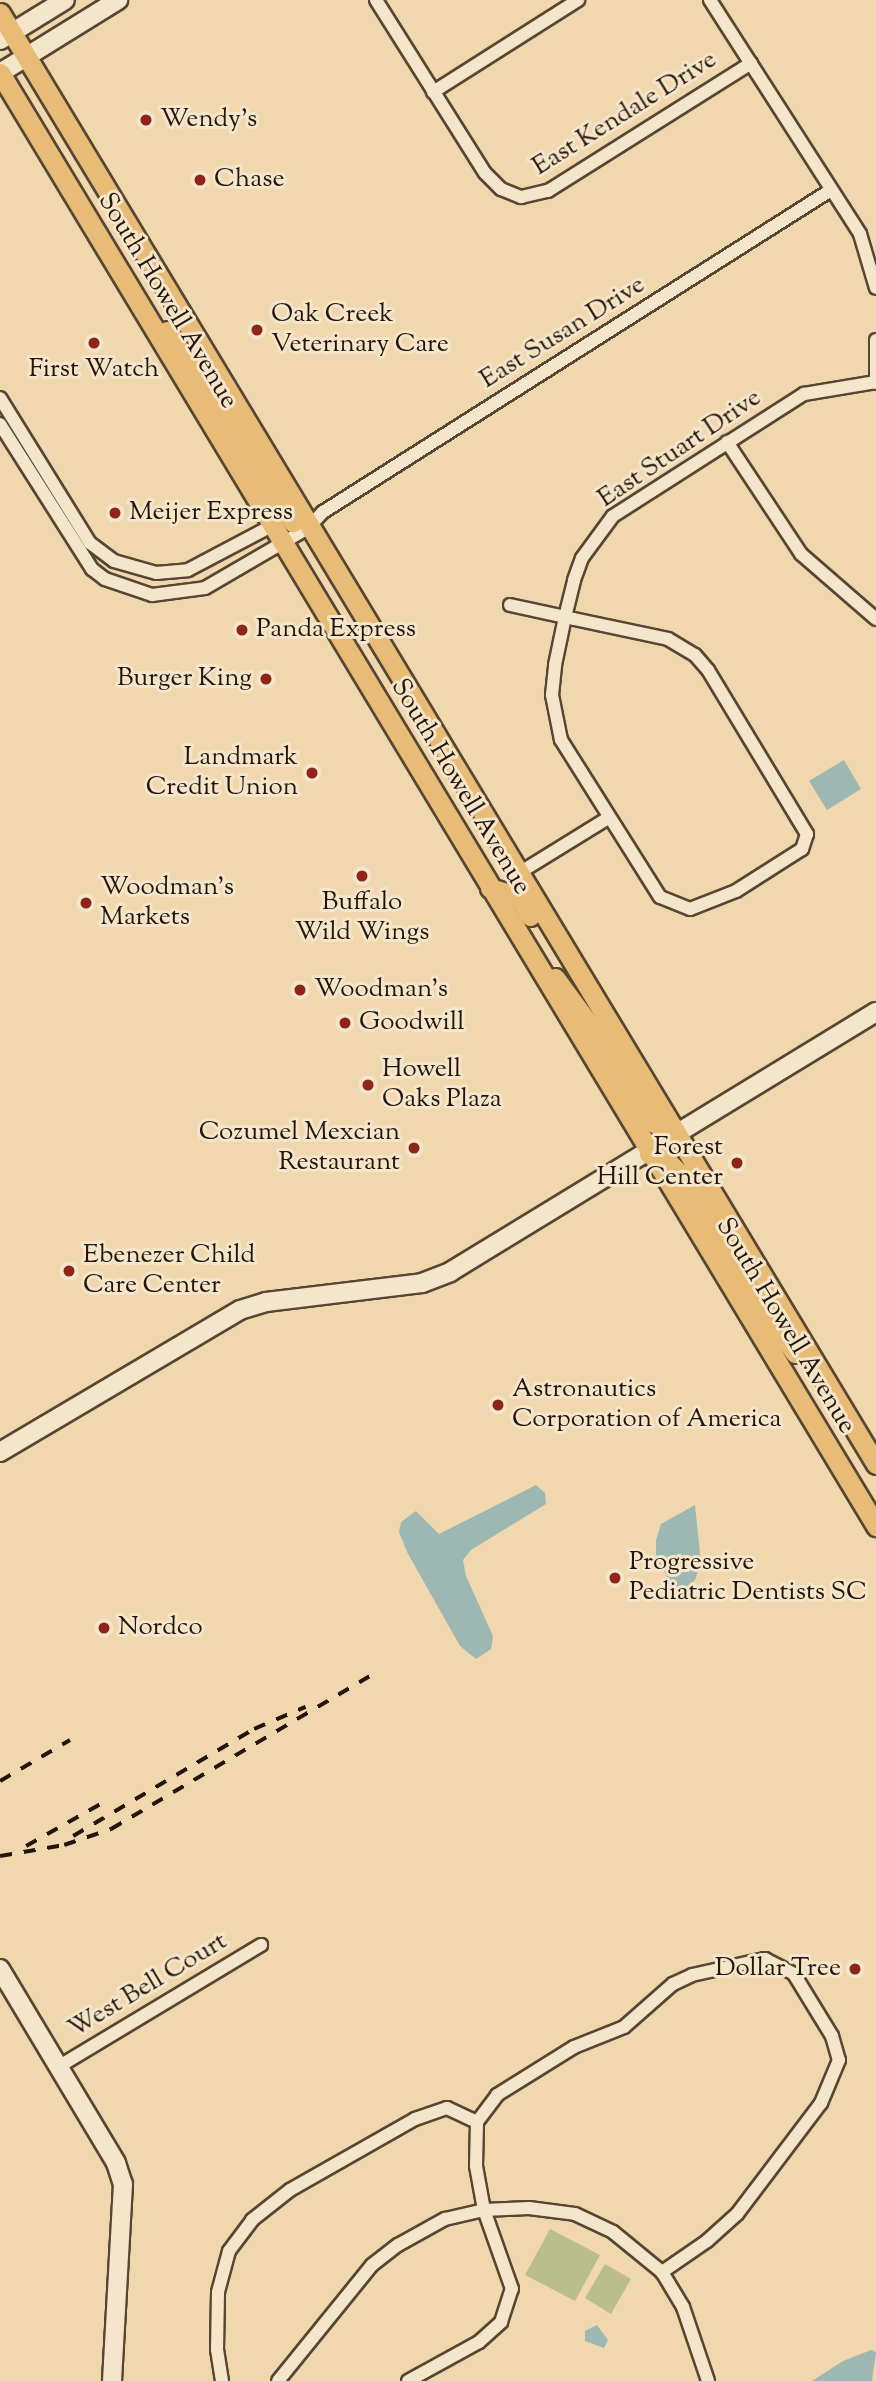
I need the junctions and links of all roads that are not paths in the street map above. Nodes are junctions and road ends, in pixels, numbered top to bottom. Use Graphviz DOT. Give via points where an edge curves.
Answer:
graph roads {
  1 [pos="65,0"];
  2 [pos="118,0"];
  3 [pos="376,0"];
  4 [pos="578,0"];
  5 [pos="710,0"];
  6 [pos="0,13"];
  7 [pos="6,37"];
  8 [pos="26,58"];
  9 [pos="751,63"];
  10 [pos="0,73"];
  11 [pos="433,92"];
  12 [pos="831,190"];
  13 [pos="871,246"];
  14 [pos="876,288"];
  15 [pos="876,340"];
  16 [pos="876,382"];
  17 [pos="0,398"];
  18 [pos="0,424"];
  19 [pos="727,442"];
  20 [pos="294,523"];
  21 [pos="510,605"];
  22 [pos="565,617"];
  23 [pos="876,619"];
  24 [pos="424,780"];
  25 [pos="608,818"];
  26 [pos="519,873"];
  27 [pos="490,888"];
  28 [pos="514,929"];
  29 [pos="599,1009"];
  30 [pos="876,1012"];
  31 [pos="677,1136"];
  32 [pos="649,1154"];
  33 [pos="845,1413"];
  34 [pos="0,1451"];
  35 [pos="876,1464"];
  36 [pos="876,1526"];
  37 [pos="261,1945"];
  38 [pos="0,1969"];
  39 [pos="58,2067"];
  40 [pos="477,2122"];
  41 [pos="484,2210"];
  42 [pos="662,2272"];
  43 [pos="112,2381"];
  44 [pos="222,2381"];
  45 [pos="278,2381"];
  46 [pos="408,2381"];
  47 [pos="708,2381"];
  1 -- 7 [label="street"];
  2 -- 8 [label="street"];
  3 -- 11 [label="street"];
  4 -- 11 [label="street"];
  5 -- 9 [label="street"];
  6 -- 7 [label="main road, South Howell Avenue"];
  7 -- 8 [label="main road, South Howell Avenue"];
  8 -- 10 [label="street"];
  8 -- 20 [label="main road, South Howell Avenue"];
  9 -- 11 [label="street, East Kendale Drive" via="548,191 521,197 501,189 485,173"];
  9 -- 12 [label="street"];
  10 -- 20 [label="main road, South Howell Avenue" via="117,267 205,382"];
  12 -- 13 [label="street"];
  12 -- 20 [label="street, East Susan Drive"];
  13 -- 14 [label="street"];
  15 -- 16 [label="street"];
  16 -- 19 [label="street, East Stuart Drive" via="804,394"];
  17 -- 20 [label="street" via="90,543 114,561 156,573 188,570"];
  18 -- 20 [label="street" via="79,555 105,579 128,589 152,595 205,587"];
  19 -- 22 [label="street, East Stuart Drive" via="613,516 582,558"];
  19 -- 23 [label="street" via="801,554"];
  20 -- 24 [label="main road, South Howell Avenue"];
  20 -- 26 [label="main road, South Howell Avenue"];
  21 -- 22 [label="street"];
  22 -- 25 [label="street, East Stuart Drive" via="552,695 555,726"];
  22 -- 25 [label="street, East Stuart Drive" via="668,639 695,655 775,781 807,842 736,891 690,909 660,897"];
  24 -- 26 [label="main road" via="459,817 490,867 505,874"];
  24 -- 27 [label="main road, South Howell Avenue"];
  25 -- 26 [label="street"];
  26 -- 29 [label="main road, South Howell Avenue"];
  27 -- 28 [label="main road, South Howell Avenue"];
  27 -- 29 [label="main road" via="519,897 553,953"];
  28 -- 31 [label="main road" via="586,1018 649,1120"];
  28 -- 32 [label="main road, South Howell Avenue"];
  29 -- 31 [label="main road, South Howell Avenue"];
  30 -- 31 [label="street"];
  31 -- 32 [label="street"];
  31 -- 33 [label="main road, South Howell Avenue"];
  32 -- 33 [label="main road" via="673,1165 753,1297"];
  32 -- 34 [label="street" via="435,1279 266,1302 240,1310"];
  32 -- 36 [label="main road, South Howell Avenue"];
  33 -- 35 [label="main road, South Howell Avenue"];
  37 -- 39 [label="street, West Bell Court"];
  38 -- 39 [label="street"];
  39 -- 43 [label="street" via="116,2163 123,2184"];
  40 -- 41 [label="street" via="476,2166"];
  40 -- 42 [label="street" via="497,2095 574,2047 624,2027 673,1984 692,1975 765,1959 794,1973 832,2036 839,2060 821,2103 737,2214"];
  40 -- 44 [label="street" via="447,2108 415,2119 290,2190 252,2220 229,2251 218,2292 217,2350"];
  41 -- 42 [label="street" via="529,2208 575,2214 613,2232"];
  41 -- 45 [label="street" via="445,2219 372,2265"];
  41 -- 46 [label="street" via="512,2289 501,2322 479,2342"];
  42 -- 47 [label="street" via="683,2307"];
}
